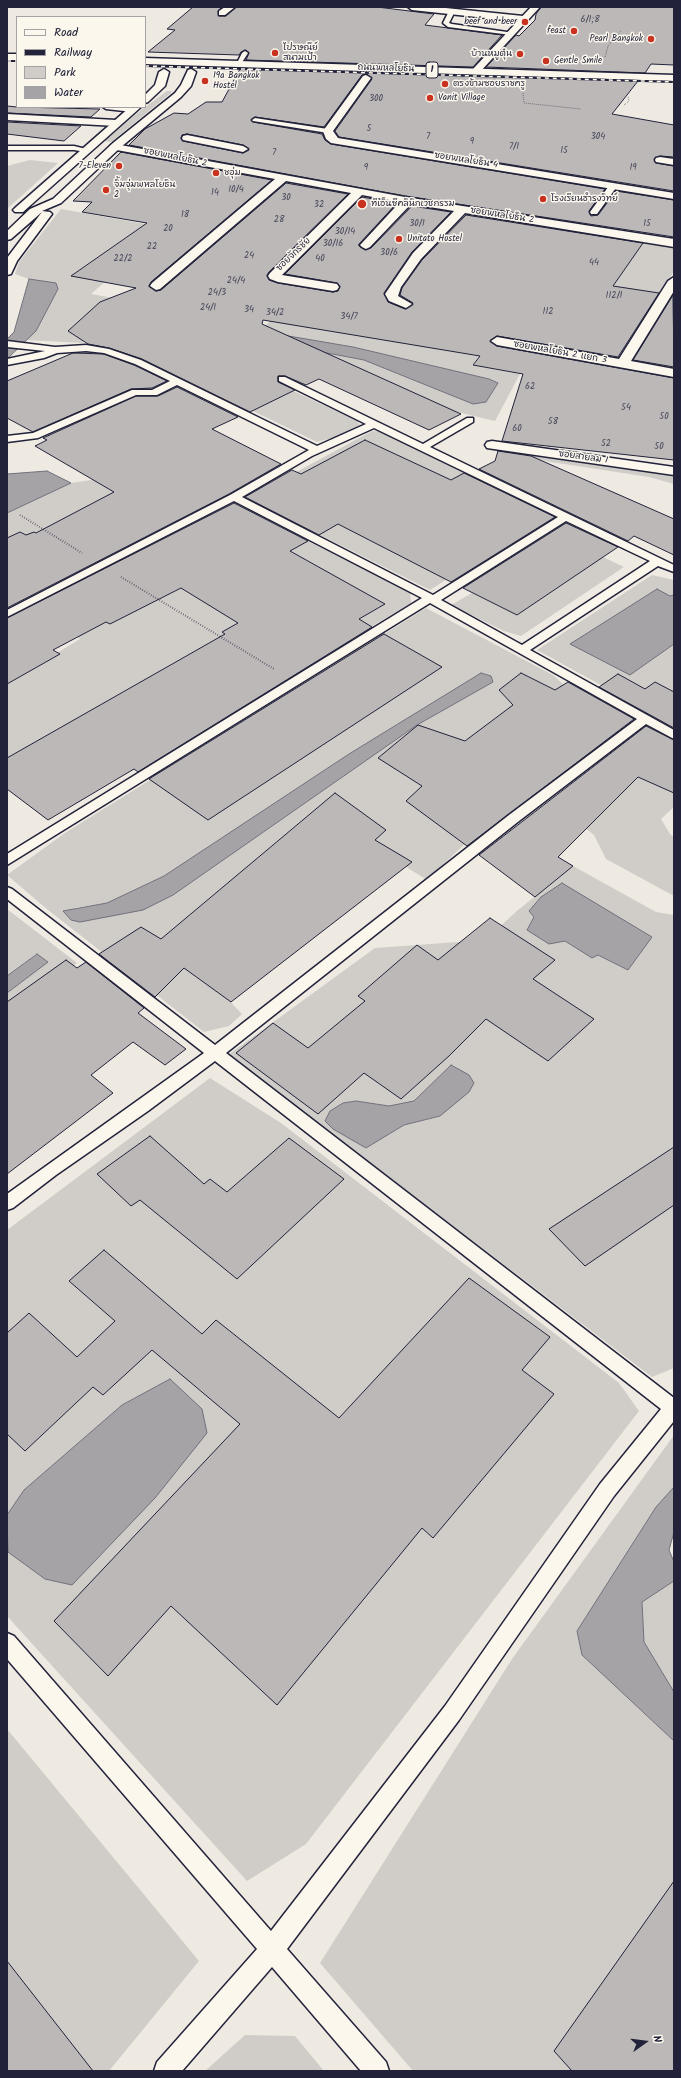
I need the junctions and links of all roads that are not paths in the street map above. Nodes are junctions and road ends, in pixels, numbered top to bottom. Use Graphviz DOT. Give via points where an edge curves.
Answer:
graph roads {
  1 [pos="231,7"];
  2 [pos="412,7"];
  3 [pos="536,7"];
  4 [pos="442,8"];
  5 [pos="452,11"];
  6 [pos="222,13"];
  7 [pos="523,19"];
  8 [pos="511,33"];
  9 [pos="245,52"];
  10 [pos="146,61"];
  11 [pos="238,64"];
  12 [pos="190,67"];
  13 [pos="146,71"];
  14 [pos="164,72"];
  15 [pos="475,76"];
  16 [pos="366,78"];
  17 [pos="674,78"];
  18 [pos="674,87"];
  19 [pos="146,99"];
  20 [pos="134,108"];
  21 [pos="7,117"];
  22 [pos="255,120"];
  23 [pos="116,123"];
  24 [pos="199,131"];
  25 [pos="328,131"];
  26 [pos="180,142"];
  27 [pos="89,147"];
  28 [pos="115,147"];
  29 [pos="7,148"];
  30 [pos="243,149"];
  31 [pos="161,155"];
  32 [pos="660,160"];
  33 [pos="674,162"];
  34 [pos="282,178"];
  35 [pos="614,185"];
  36 [pos="359,192"];
  37 [pos="674,196"];
  38 [pos="34,197"];
  39 [pos="408,200"];
  40 [pos="57,201"];
  41 [pos="462,209"];
  42 [pos="34,212"];
  43 [pos="594,212"];
  44 [pos="12,216"];
  45 [pos="7,237"];
  46 [pos="674,243"];
  47 [pos="366,245"];
  48 [pos="7,271"];
  49 [pos="674,282"];
  50 [pos="156,286"];
  51 [pos="333,287"];
  52 [pos="406,304"];
  53 [pos="497,341"];
  54 [pos="7,344"];
  55 [pos="54,350"];
  56 [pos="8,362"];
  57 [pos="623,364"];
  58 [pos="674,373"];
  59 [pos="282,379"];
  60 [pos="177,381"];
  61 [pos="470,420"];
  62 [pos="374,424"];
  63 [pos="7,439"];
  64 [pos="492,445"];
  65 [pos="424,447"];
  66 [pos="317,450"];
  67 [pos="674,471"];
  68 [pos="234,496"];
  69 [pos="566,516"];
  70 [pos="658,561"];
  71 [pos="674,569"];
  72 [pos="432,599"];
  73 [pos="7,614"];
  74 [pos="522,650"];
  75 [pos="645,719"];
  76 [pos="674,735"];
  77 [pos="7,860"];
  78 [pos="7,892"];
  79 [pos="215,1053"];
  80 [pos="7,1203"];
  81 [pos="673,1408"];
  82 [pos="7,1642"];
  83 [pos="272,1948"];
  84 [pos="166,2071"];
  85 [pos="377,2071"];
  1 -- 6 [label="street"];
  2 -- 4 [label="street"];
  3 -- 7 [label="street"];
  4 -- 5 [label="street"];
  5 -- 7 [label="street"];
  5 -- 8 [label="lane" via="446,23 450,26"];
  7 -- 8 [label="street"];
  8 -- 15 [label="street"];
  9 -- 11 [label="lane"];
  10 -- 12 [label="street, ถนนพหลโยธิน / 1"];
  11 -- 12 [label="street, ถนนพหลโยธิน / 1"];
  11 -- 15 [label="street, ถนนพหลโยธิน / 1"];
  12 -- 14 [label="street, ถนนพหลโยธิน / 1"];
  12 -- 16 [label="street, ถนนพหลโยธิน / 1"];
  12 -- 28 [label="street" via="186,86 178,95"];
  13 -- 14 [label="street, ถนนพหลโยธิน / 1"];
  14 -- 19 [label="street" via="160,86"];
  15 -- 16 [label="street, ถนนพหลโยธิน / 1"];
  15 -- 17 [label="street, ถนนพหลโยธิน / 1"];
  15 -- 18 [label="street, ถนนพหลโยธิน / 1"];
  16 -- 25 [label="street"];
  20 -- 23 [label="street"];
  21 -- 23 [label="street"];
  22 -- 25 [label="lane"];
  23 -- 27 [label="street"];
  24 -- 26 [label="street"];
  25 -- 35 [label="street, ซอยพหลโยธิน 4" via="331,139 342,143"];
  26 -- 30 [label="street"];
  26 -- 31 [label="street"];
  27 -- 28 [label="street, ซอยพหลโยธิน 2"];
  27 -- 29 [label="lane"];
  27 -- 38 [label="street"];
  28 -- 31 [label="street, ซอยพหลโยธิน 2"];
  28 -- 40 [label="street"];
  31 -- 34 [label="street, ซอยพหลโยธิน 2"];
  32 -- 33 [label="street"];
  34 -- 36 [label="street, ซอยพหลโยธิน 2"];
  34 -- 50 [label="street"];
  35 -- 37 [label="street, ซอยพหลโยธิน 4"];
  35 -- 43 [label="lane"];
  36 -- 39 [label="street, ซอยพหลโยธิน 2"];
  36 -- 51 [label="street, ซอยจักรชัย" via="274,276"];
  38 -- 42 [label="street"];
  38 -- 44 [label="street"];
  39 -- 41 [label="street, ซอยพหลโยธิน 2"];
  39 -- 47 [label="street"];
  40 -- 42 [label="street"];
  40 -- 48 [label="street" via="11,261"];
  41 -- 46 [label="street, ซอยพหลโยธิน 2"];
  41 -- 52 [label="street" via="417,256 395,287 391,294 393,298"];
  42 -- 45 [label="street"];
  49 -- 57 [label="street, ซอยพหลโยธิน 2 แยก 3"];
  53 -- 57 [label="street, ซอยพหลโยธิน 2 แยก 3"];
  54 -- 55 [label="lane"];
  55 -- 56 [label="lane" via="44,355"];
  55 -- 60 [label="lane" via="86,348 106,351 138,362"];
  57 -- 58 [label="street, ซอยพหลโยธิน 2 แยก 3"];
  59 -- 62 [label="lane"];
  60 -- 63 [label="lane" via="154,393 135,392 35,436"];
  60 -- 66 [label="lane"];
  61 -- 65 [label="lane"];
  62 -- 65 [label="lane"];
  62 -- 66 [label="lane"];
  64 -- 67 [label="street, ซอยสายลม 1"];
  65 -- 69 [label="lane"];
  66 -- 68 [label="lane"];
  68 -- 72 [label="lane"];
  68 -- 73 [label="lane"];
  69 -- 70 [label="lane"];
  69 -- 72 [label="lane"];
  70 -- 71 [label="lane"];
  70 -- 74 [label="lane"];
  72 -- 74 [label="lane"];
  72 -- 77 [label="lane"];
  74 -- 75 [label="lane"];
  75 -- 76 [label="lane"];
  75 -- 79 [label="lane" via="514,818"];
  78 -- 79 [label="lane"];
  79 -- 80 [label="lane"];
  79 -- 81 [label="lane"];
  81 -- 83 [label="lane" via="607,1490 452,1713"];
  82 -- 83 [label="lane"];
  83 -- 84 [label="lane"];
  83 -- 85 [label="lane"];
}
